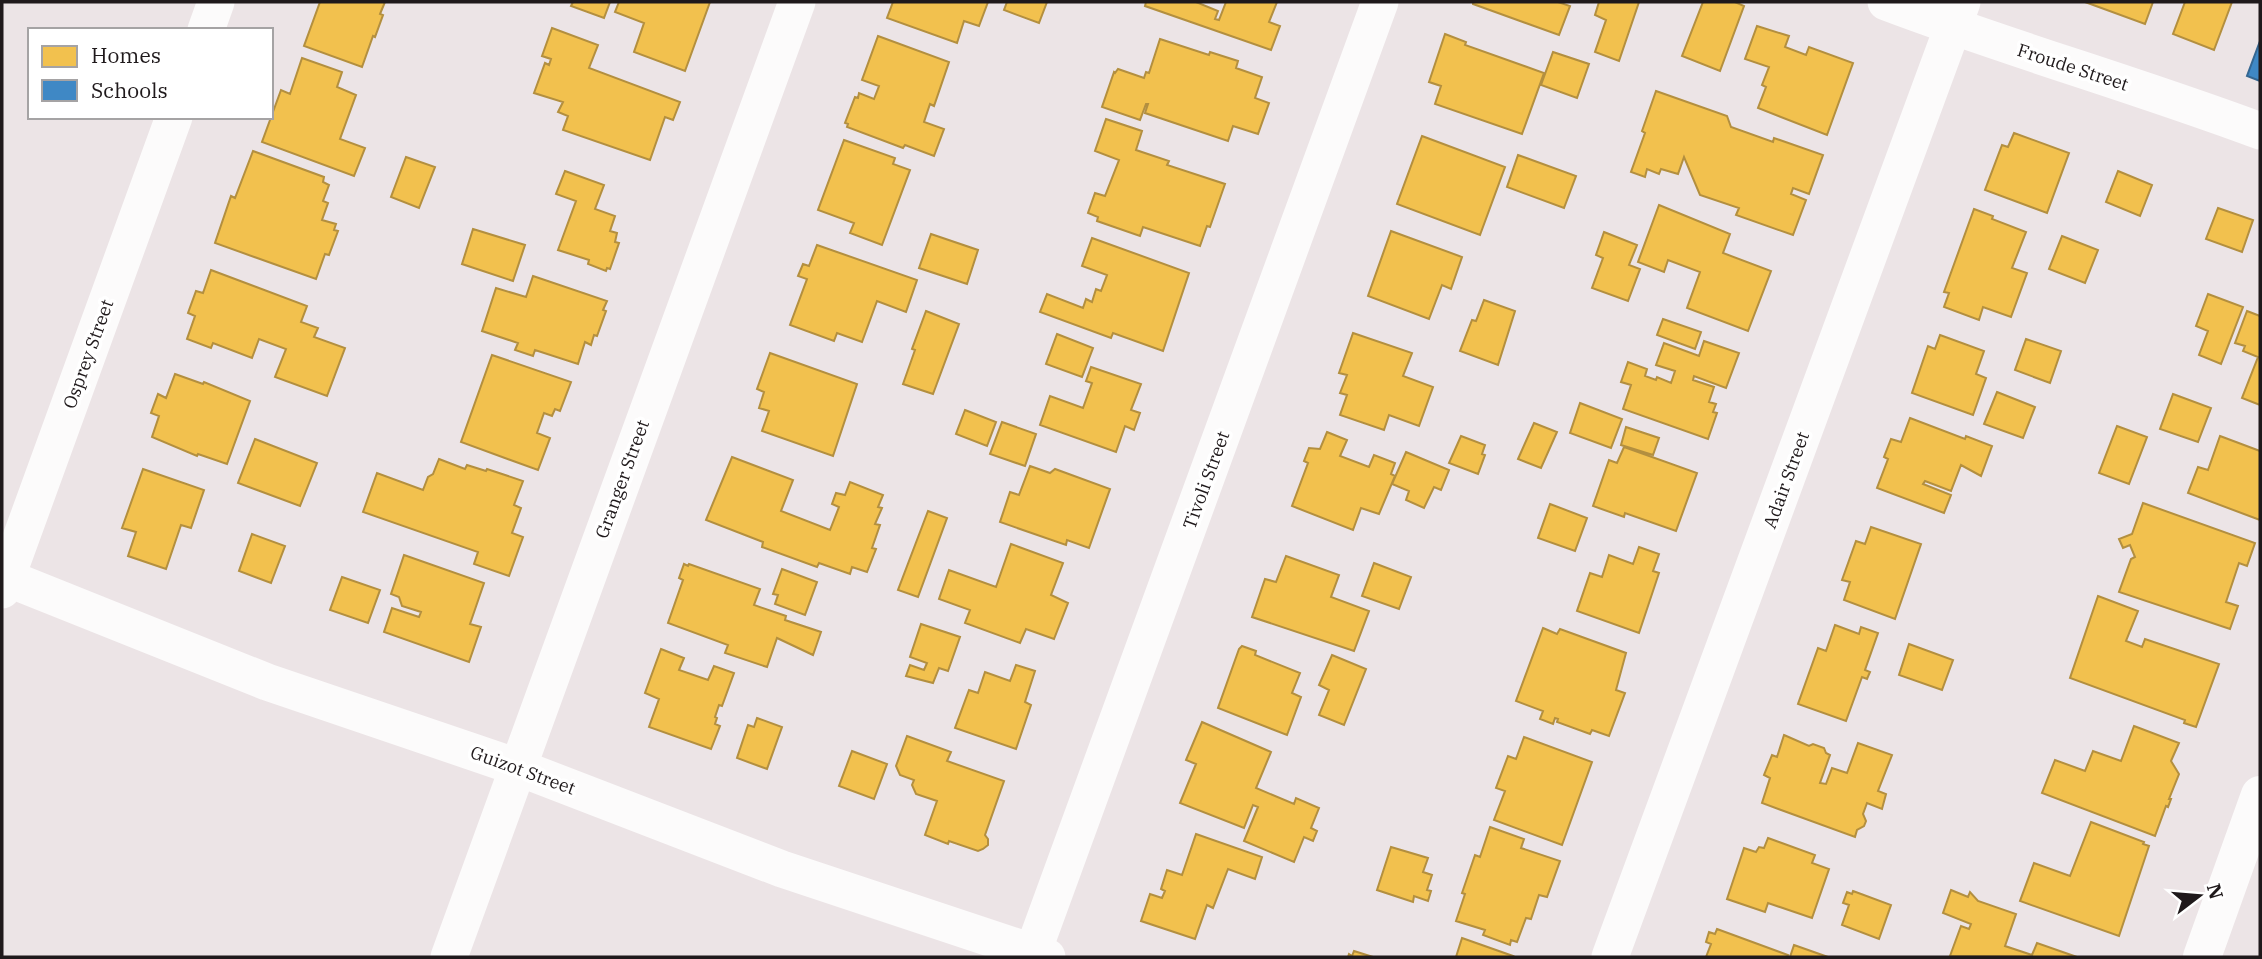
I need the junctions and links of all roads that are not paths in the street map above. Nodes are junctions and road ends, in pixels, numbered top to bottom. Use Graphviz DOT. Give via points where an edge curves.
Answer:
graph roads {
  1 [pos="216,2"];
  2 [pos="797,2"];
  3 [pos="1380,2"];
  4 [pos="1886,2"];
  5 [pos="1957,14"];
  6 [pos="207,28"];
  7 [pos="173,119"];
  8 [pos="2260,131"];
  9 [pos="3,582"];
  10 [pos="517,767"];
  11 [pos="2260,795"];
  12 [pos="1037,956"];
  13 [pos="450,957"];
  14 [pos="1610,957"];
  15 [pos="2202,957"];
  1 -- 6 [label="street"];
  2 -- 10 [label="street, Granger Street"];
  3 -- 12 [label="street, Tivoli Street"];
  4 -- 5 [label="street, Froude Street"];
  5 -- 8 [label="street, Froude Street"];
  5 -- 14 [label="street, Adair Street"];
  7 -- 9 [label="street, Osprey Street"];
  9 -- 10 [label="street, Guizot Street" via="267,682"];
  10 -- 12 [label="street, Guizot Street" via="782,869"];
  10 -- 13 [label="street, Granger Street"];
  11 -- 15 [label="main road"];
}
